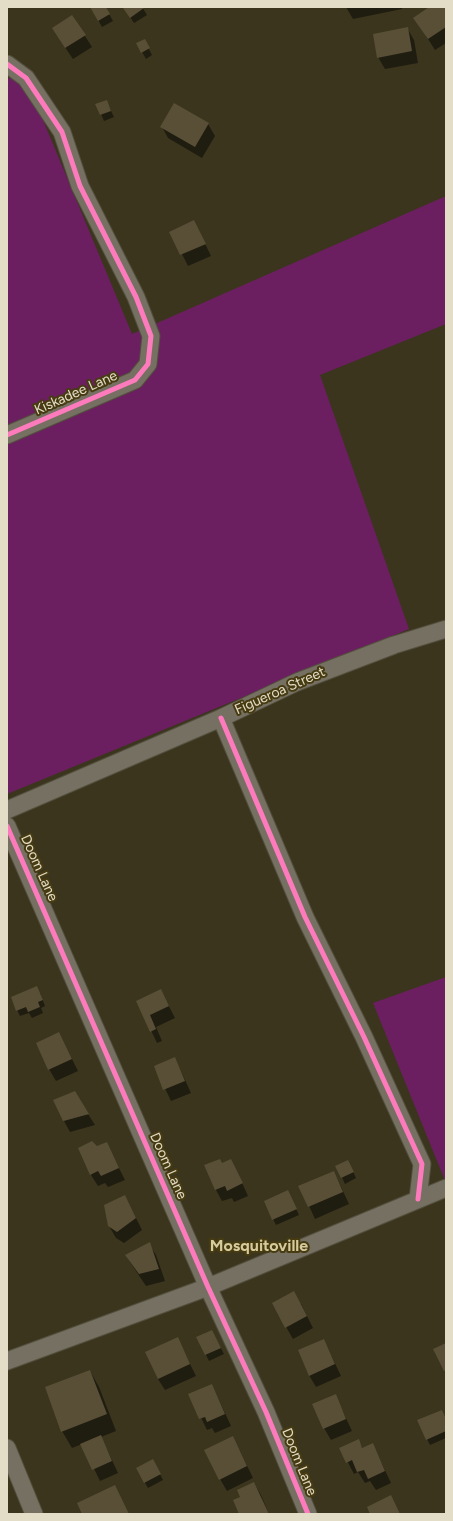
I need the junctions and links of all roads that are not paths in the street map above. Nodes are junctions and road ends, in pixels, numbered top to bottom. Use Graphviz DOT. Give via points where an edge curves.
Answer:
graph roads {
  1 [pos="7,64"];
  2 [pos="7,436"];
  3 [pos="446,629"];
  4 [pos="221,718"];
  5 [pos="7,810"];
  6 [pos="7,826"];
  7 [pos="446,1188"];
  8 [pos="418,1199"];
  9 [pos="208,1287"];
  10 [pos="7,1361"];
  11 [pos="7,1448"];
  12 [pos="34,1514"];
  13 [pos="308,1514"];
  1 -- 2 [label="street, Kiskadee Lane" via="26,78 62,132 80,186 136,297 150,336 148,364 135,380"];
  3 -- 4 [label="street, Figueroa Street" via="394,645 297,682"];
  4 -- 5 [label="street, Figueroa Street"];
  4 -- 8 [label="street" via="305,916 422,1164"];
  6 -- 9 [label="street, Doom Lane"];
  7 -- 8 [label="street"];
  8 -- 9 [label="street"];
  9 -- 10 [label="street"];
  9 -- 13 [label="street, Doom Lane" via="266,1412"];
  11 -- 12 [label="street"];
}
